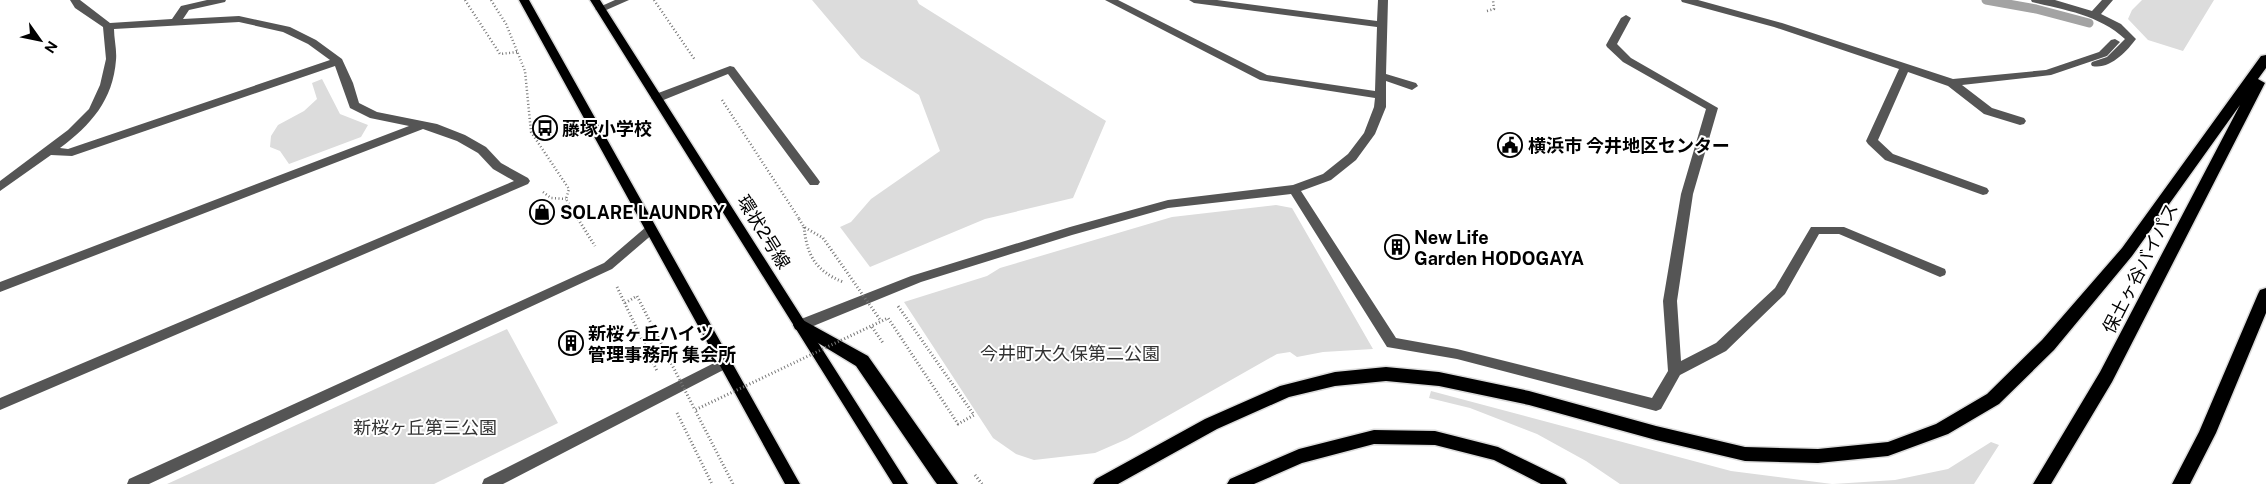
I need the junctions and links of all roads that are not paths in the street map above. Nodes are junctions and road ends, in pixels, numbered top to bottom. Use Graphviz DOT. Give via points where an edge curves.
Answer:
graph roads {
  1 [pos="74,0"];
  2 [pos="221,0"];
  3 [pos="524,0"];
  4 [pos="624,0"];
  5 [pos="1110,0"];
  6 [pos="1194,0"];
  7 [pos="1383,0"];
  8 [pos="1686,0"];
  9 [pos="2036,0"];
  10 [pos="2108,0"];
  11 [pos="1221,2"];
  12 [pos="598,5"];
  13 [pos="2094,14"];
  14 [pos="1626,18"];
  15 [pos="176,23"];
  16 [pos="1383,25"];
  17 [pos="108,26"];
  18 [pos="2120,37"];
  19 [pos="2266,59"];
  20 [pos="338,61"];
  21 [pos="1905,68"];
  22 [pos="2266,68"];
  23 [pos="2047,73"];
  24 [pos="1380,76"];
  25 [pos="1952,83"];
  26 [pos="1412,86"];
  27 [pos="1380,95"];
  28 [pos="657,98"];
  29 [pos="2020,121"];
  30 [pos="421,125"];
  31 [pos="47,150"];
  32 [pos="814,182"];
  33 [pos="0,187"];
  34 [pos="1294,189"];
  35 [pos="1983,191"];
  36 [pos="650,230"];
  37 [pos="1940,272"];
  38 [pos="0,287"];
  39 [pos="2266,294"];
  40 [pos="801,325"];
  41 [pos="726,362"];
  42 [pos="1675,371"];
  43 [pos="0,404"];
  44 [pos="134,484"];
  45 [pos="489,484"];
  46 [pos="793,484"];
  47 [pos="901,484"];
  48 [pos="949,484"];
  49 [pos="1102,484"];
  50 [pos="1236,484"];
  51 [pos="1558,484"];
  52 [pos="2042,484"];
  53 [pos="2181,484"];
  1 -- 17 [label="street"];
  2 -- 15 [label="street" via="185,8"];
  3 -- 36 [label="main road"];
  4 -- 12 [label="street"];
  5 -- 27 [label="street" via="1264,78"];
  6 -- 11 [label="street"];
  7 -- 16 [label="street"];
  8 -- 21 [label="street" via="1778,25"];
  9 -- 13 [label="street"];
  10 -- 13 [label="street"];
  11 -- 16 [label="street"];
  12 -- 28 [label="main road, 環状2号線"];
  13 -- 18 [label="street"];
  14 -- 42 [label="street" via="1611,45 1627,60 1712,108 1688,194 1670,301"];
  15 -- 17 [label="street"];
  15 -- 20 [label="street" via="239,19 286,29 312,42"];
  16 -- 24 [label="street"];
  17 -- 31 [label="street" via="111,59 106,85 94,111 72,133"];
  18 -- 23 [label="street" via="2103,54"];
  18 -- 23 [label="street" via="2131,39 2111,59 2053,78"];
  19 -- 49 [label="highway" via="2127,252 2048,346 1993,399 1942,429 1888,449 1818,456 1745,454 1529,398 1439,378 1386,374 1335,378 1286,391 1211,424"];
  20 -- 30 [label="street" via="354,104 374,115"];
  20 -- 31 [label="street" via="68,154"];
  21 -- 25 [label="street"];
  21 -- 35 [label="street" via="1872,141 1889,157"];
  22 -- 52 [label="highway, 保土ヶ谷バイパス" via="2106,377"];
  23 -- 25 [label="street"];
  24 -- 26 [label="street"];
  24 -- 27 [label="street"];
  25 -- 29 [label="street" via="1988,110"];
  27 -- 34 [label="street" via="1380,107 1369,134 1352,157 1327,177"];
  28 -- 32 [label="street" via="730,69"];
  28 -- 40 [label="main road, 環状2号線"];
  30 -- 38 [label="street"];
  30 -- 43 [label="street" via="461,138 482,150 497,166 524,181"];
  31 -- 33 [label="street"];
  34 -- 40 [label="street" via="1168,204 1079,228 916,279"];
  34 -- 42 [label="street" via="1392,343 1456,354 1656,405"];
  36 -- 41 [label="main road"];
  36 -- 44 [label="street" via="608,266"];
  37 -- 42 [label="street" via="1840,230 1815,230 1780,291 1721,347"];
  39 -- 53 [label="highway" via="2207,433"];
  40 -- 47 [label="main road, 環状2号線"];
  40 -- 48 [label="highway" via="862,361"];
  41 -- 45 [label="street"];
  41 -- 46 [label="main road"];
  50 -- 51 [label="highway" via="1299,456 1374,437 1444,440 1498,454"];
}
